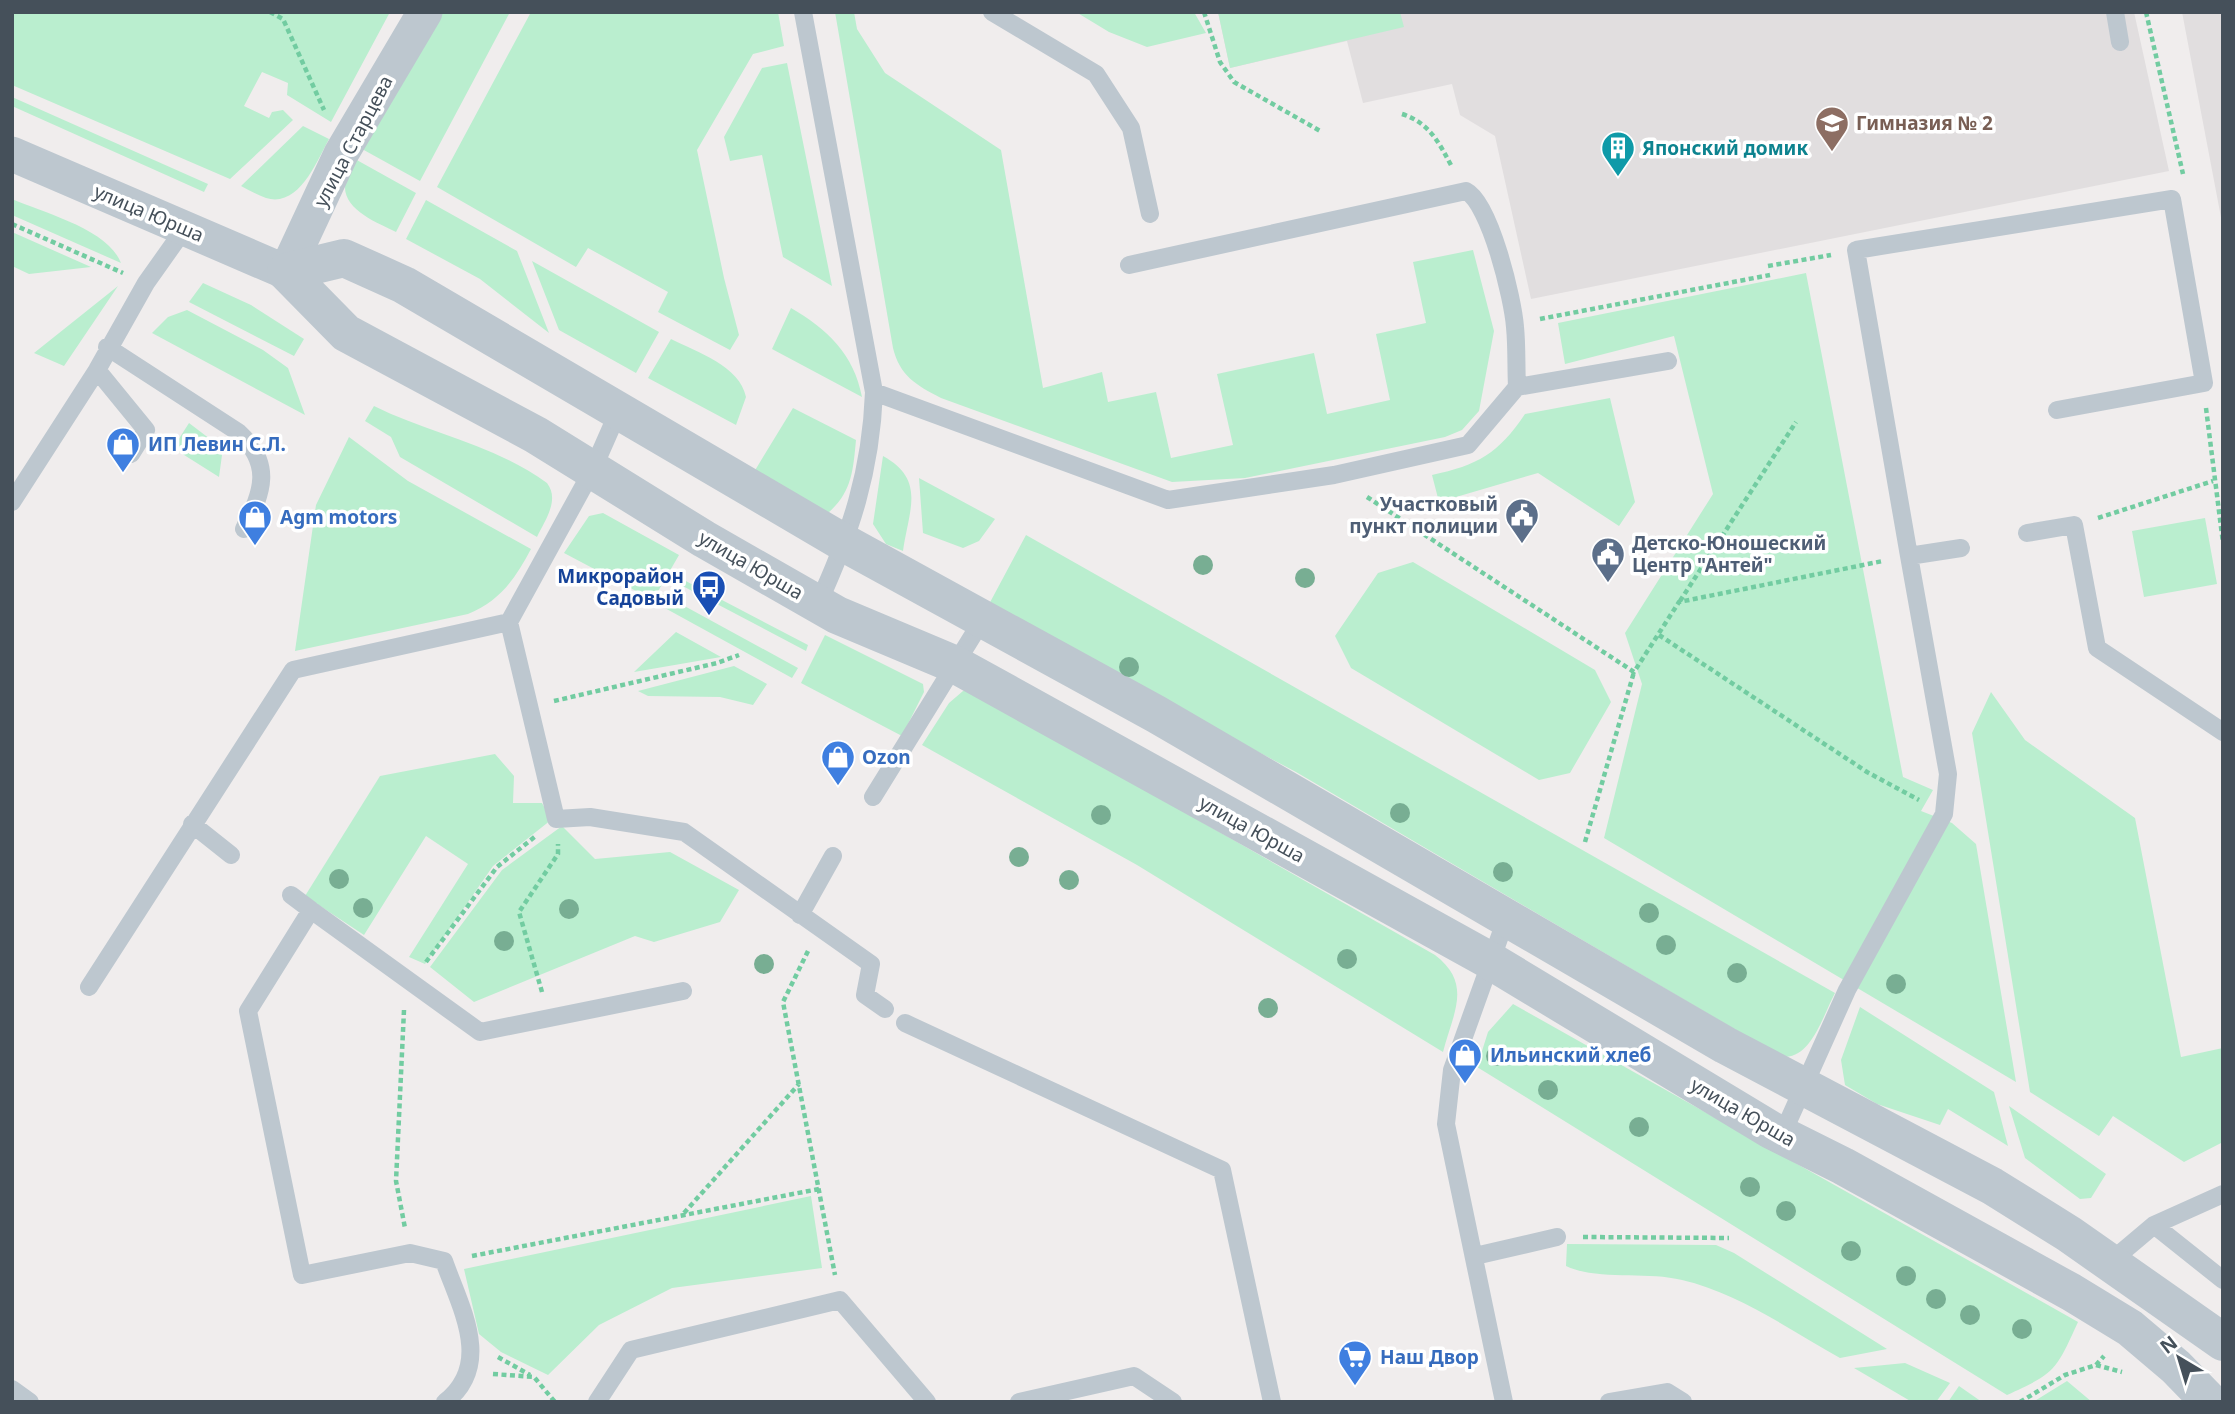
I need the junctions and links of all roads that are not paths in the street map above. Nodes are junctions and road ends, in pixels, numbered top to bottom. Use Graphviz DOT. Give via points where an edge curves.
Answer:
graph roads {
  1 [pos="425,12"];
  2 [pos="803,12"];
  3 [pos="992,12"];
  4 [pos="2115,12"];
  5 [pos="2120,43"];
  6 [pos="12,154"];
  7 [pos="1150,214"];
  8 [pos="185,228"];
  9 [pos="1129,265"];
  10 [pos="286,272"];
  11 [pos="107,347"];
  12 [pos="1668,362"];
  13 [pos="97,370"];
  14 [pos="1517,387"];
  15 [pos="874,392"];
  16 [pos="620,410"];
  17 [pos="2057,410"];
  18 [pos="131,454"];
  19 [pos="593,469"];
  20 [pos="12,502"];
  21 [pos="244,528"];
  22 [pos="2027,533"];
  23 [pos="846,544"];
  24 [pos="1962,548"];
  25 [pos="1909,556"];
  26 [pos="818,604"];
  27 [pos="983,619"];
  28 [pos="509,622"];
  29 [pos="956,665"];
  30 [pos="2223,732"];
  31 [pos="873,797"];
  32 [pos="192,824"];
  33 [pos="231,855"];
  34 [pos="833,856"];
  35 [pos="291,895"];
  36 [pos="311,910"];
  37 [pos="800,915"];
  38 [pos="1506,919"];
  39 [pos="1489,960"];
  40 [pos="89,987"];
  41 [pos="683,991"];
  42 [pos="886,1009"];
  43 [pos="905,1023"];
  44 [pos="1805,1087"];
  45 [pos="1782,1135"];
  46 [pos="2223,1194"];
  47 [pos="2154,1225"];
  48 [pos="1557,1237"];
  49 [pos="1475,1256"];
  50 [pos="2109,1263"];
  51 [pos="2223,1280"];
  52 [pos="2223,1342"];
  53 [pos="445,1402"];
  54 [pos="597,1402"];
  55 [pos="927,1402"];
  56 [pos="1019,1402"];
  57 [pos="1173,1402"];
  58 [pos="1272,1402"];
  59 [pos="1504,1402"];
  60 [pos="1609,1402"];
  61 [pos="1683,1402"];
  62 [pos="2210,1402"];
  1 -- 10 [label="street, улица Старцева" via="341,154"];
  2 -- 15 [label="lane"];
  3 -- 7 [label="lane" via="1096,74 1131,128"];
  4 -- 5 [label="lane"];
  6 -- 8 [label="street, улица Юрша"];
  8 -- 10 [label="street, улица Юрша"];
  8 -- 11 [label="lane"];
  9 -- 14 [label="lane" via="1466,191 1479,202 1495,240 1515,324"];
  10 -- 16 [label="street" via="344,258 404,285"];
  10 -- 19 [label="street, улица Юрша" via="346,333"];
  11 -- 13 [label="lane"];
  11 -- 21 [label="lane" via="238,432 256,450 261,484"];
  12 -- 14 [label="lane"];
  13 -- 18 [label="lane" via="146,430"];
  13 -- 20 [label="lane"];
  14 -- 15 [label="lane" via="1468,445 1334,475 1168,500"];
  15 -- 23 [label="lane" via="872,442"];
  16 -- 19 [label="lane"];
  16 -- 23 [label="street"];
  17 -- 25 [label="lane" via="2204,383 2172,199 1856,250"];
  19 -- 26 [label="street, улица Юрша"];
  19 -- 28 [label="lane"];
  22 -- 30 [label="lane" via="2074,526 2097,648"];
  23 -- 26 [label="lane"];
  23 -- 27 [label="street"];
  24 -- 25 [label="lane"];
  25 -- 44 [label="lane" via="1948,774 1944,814 1847,990"];
  26 -- 29 [label="street, улица Юрша"];
  27 -- 29 [label="lane"];
  27 -- 38 [label="street" via="1156,714"];
  28 -- 32 [label="lane" via="293,670"];
  28 -- 37 [label="lane" via="556,819 590,817 684,832"];
  29 -- 31 [label="lane"];
  29 -- 39 [label="street, улица Юрша"];
  32 -- 33 [label="lane"];
  32 -- 40 [label="lane"];
  34 -- 37 [label="lane"];
  35 -- 36 [label="lane"];
  36 -- 41 [label="lane" via="480,1032"];
  36 -- 53 [label="lane" via="247,1011 302,1275 410,1253 444,1261 472,1342 468,1371"];
  37 -- 42 [label="lane" via="871,964 864,995"];
  38 -- 39 [label="lane"];
  38 -- 44 [label="street"];
  39 -- 45 [label="street, улица Юрша"];
  39 -- 49 [label="lane" via="1452,1070 1447,1101 1452,1159"];
  43 -- 58 [label="lane" via="1222,1170"];
  44 -- 45 [label="lane"];
  44 -- 50 [label="street" via="1992,1186"];
  45 -- 62 [label="street, улица Юрша" via="2130,1328"];
  46 -- 47 [label="lane"];
  47 -- 50 [label="lane"];
  47 -- 51 [label="lane"];
  48 -- 49 [label="lane"];
  49 -- 59 [label="lane"];
  50 -- 52 [label="street"];
  54 -- 55 [label="lane" via="631,1350 840,1300"];
  56 -- 57 [label="lane" via="1134,1376"];
  60 -- 61 [label="lane" via="1667,1392"];
}
